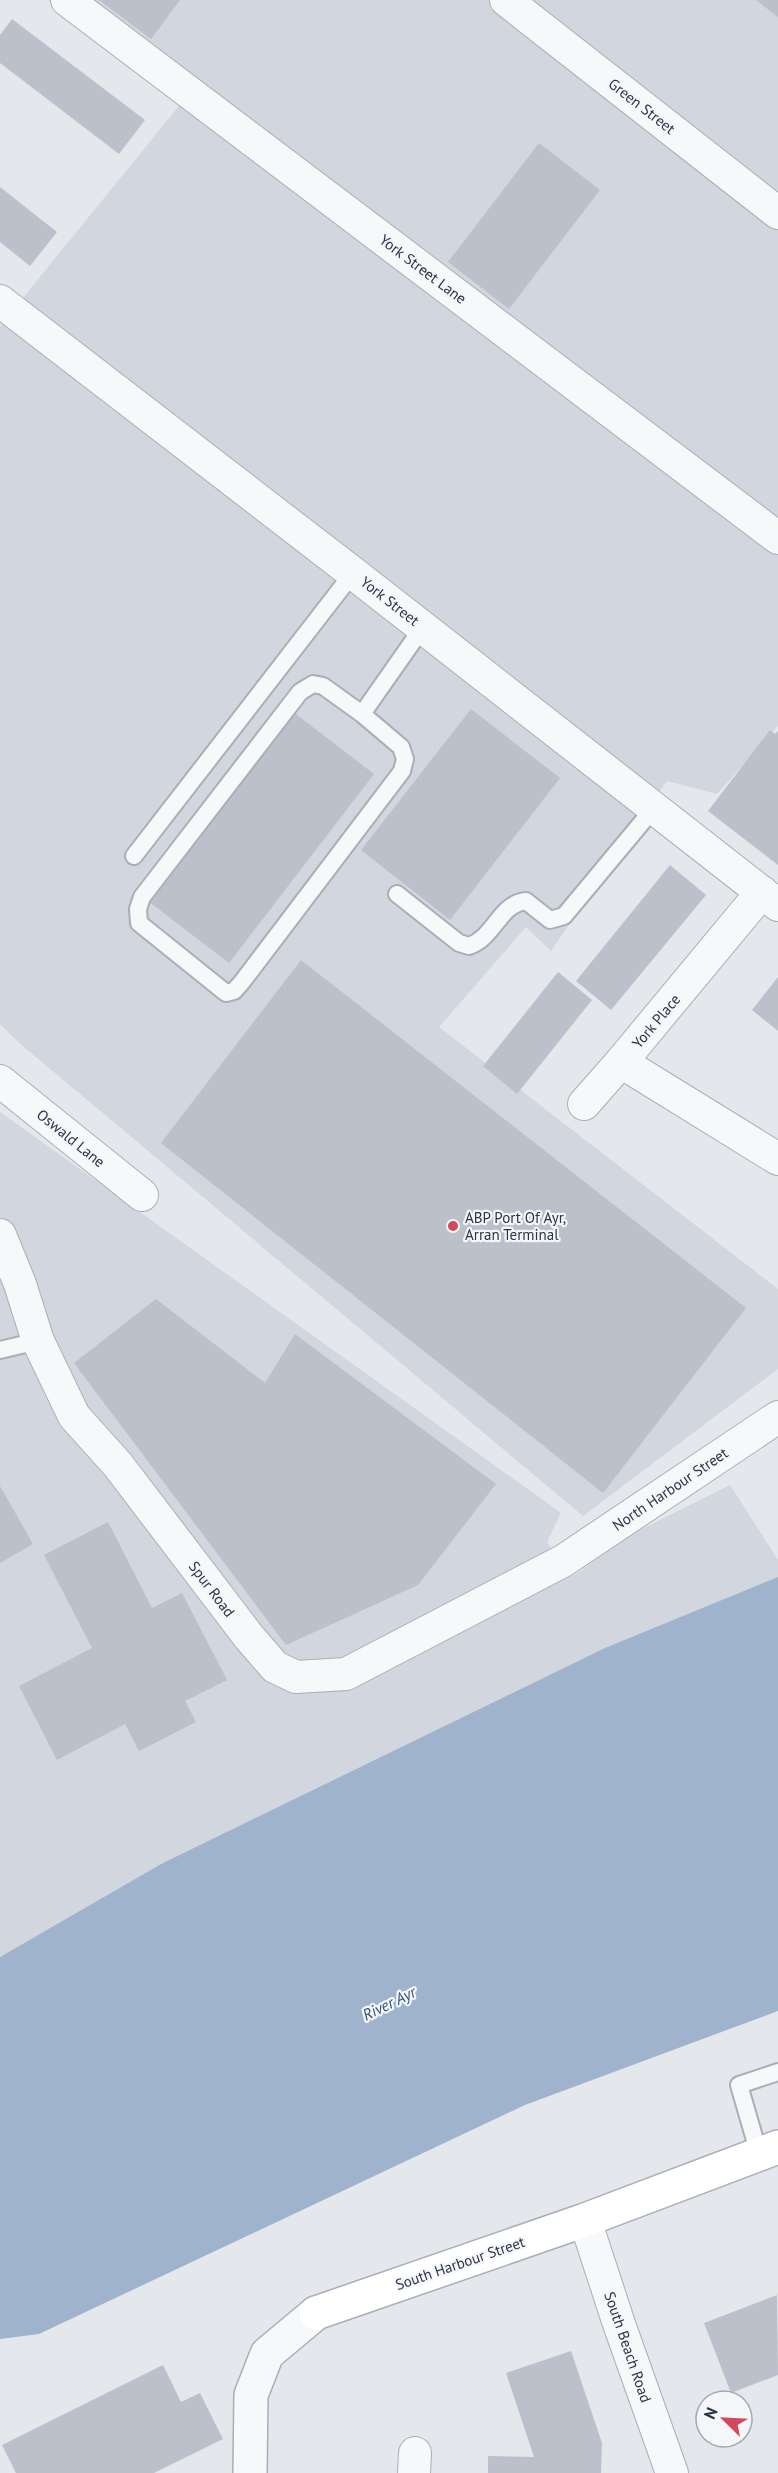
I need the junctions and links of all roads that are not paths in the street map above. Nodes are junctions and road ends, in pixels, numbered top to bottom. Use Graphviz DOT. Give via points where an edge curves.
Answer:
graph roads {
  1 [pos="67,0"];
  2 [pos="507,0"];
  3 [pos="778,213"];
  4 [pos="0,301"];
  5 [pos="777,536"];
  6 [pos="353,573"];
  7 [pos="423,627"];
  8 [pos="362,714"];
  9 [pos="654,808"];
  10 [pos="134,856"];
  11 [pos="397,894"];
  12 [pos="770,899"];
  13 [pos="621,1062"];
  14 [pos="0,1081"];
  15 [pos="584,1104"];
  16 [pos="778,1159"];
  17 [pos="142,1195"];
  18 [pos="0,1235"];
  19 [pos="38,1341"];
  20 [pos="0,1350"];
  21 [pos="778,1417"];
  22 [pos="563,1561"];
  23 [pos="778,2072"];
  24 [pos="768,2151"];
  25 [pos="585,2220"];
  26 [pos="316,2313"];
  27 [pos="250,2473"];
  28 [pos="672,2473"];
  1 -- 5 [label="street, York Street Lane"];
  2 -- 3 [label="street, Green Street"];
  4 -- 6 [label="street, York Street"];
  6 -- 7 [label="street, York Street"];
  6 -- 10 [label="lane"];
  7 -- 8 [label="lane"];
  7 -- 9 [label="street, York Street"];
  8 -- 8 [label="lane" via="323,686 313,684 300,692 142,897 139,922 226,993 242,982 402,771 405,759 401,747"];
  9 -- 11 [label="lane" via="558,919 550,920 526,901 518,902 509,907 485,938 469,946 459,943"];
  9 -- 12 [label="street, York Street"];
  12 -- 13 [label="street, York Place"];
  13 -- 15 [label="street"];
  13 -- 16 [label="street, York Place"];
  14 -- 17 [label="street, Oswald Lane"];
  18 -- 19 [label="street, Spur Road"];
  19 -- 20 [label="lane"];
  19 -- 22 [label="street, Spur Road" via="74,1416 118,1465 249,1637 275,1667 296,1677 346,1674"];
  21 -- 22 [label="street, North Harbour Street"];
  23 -- 24 [label="lane" via="738,2085"];
  24 -- 25 [label="main road, South Harbour Street"];
  25 -- 26 [label="main road, South Harbour Street"];
  25 -- 28 [label="street, South Beach Road"];
  26 -- 27 [label="street, South Harbour Street" via="267,2354 251,2396"];
}
